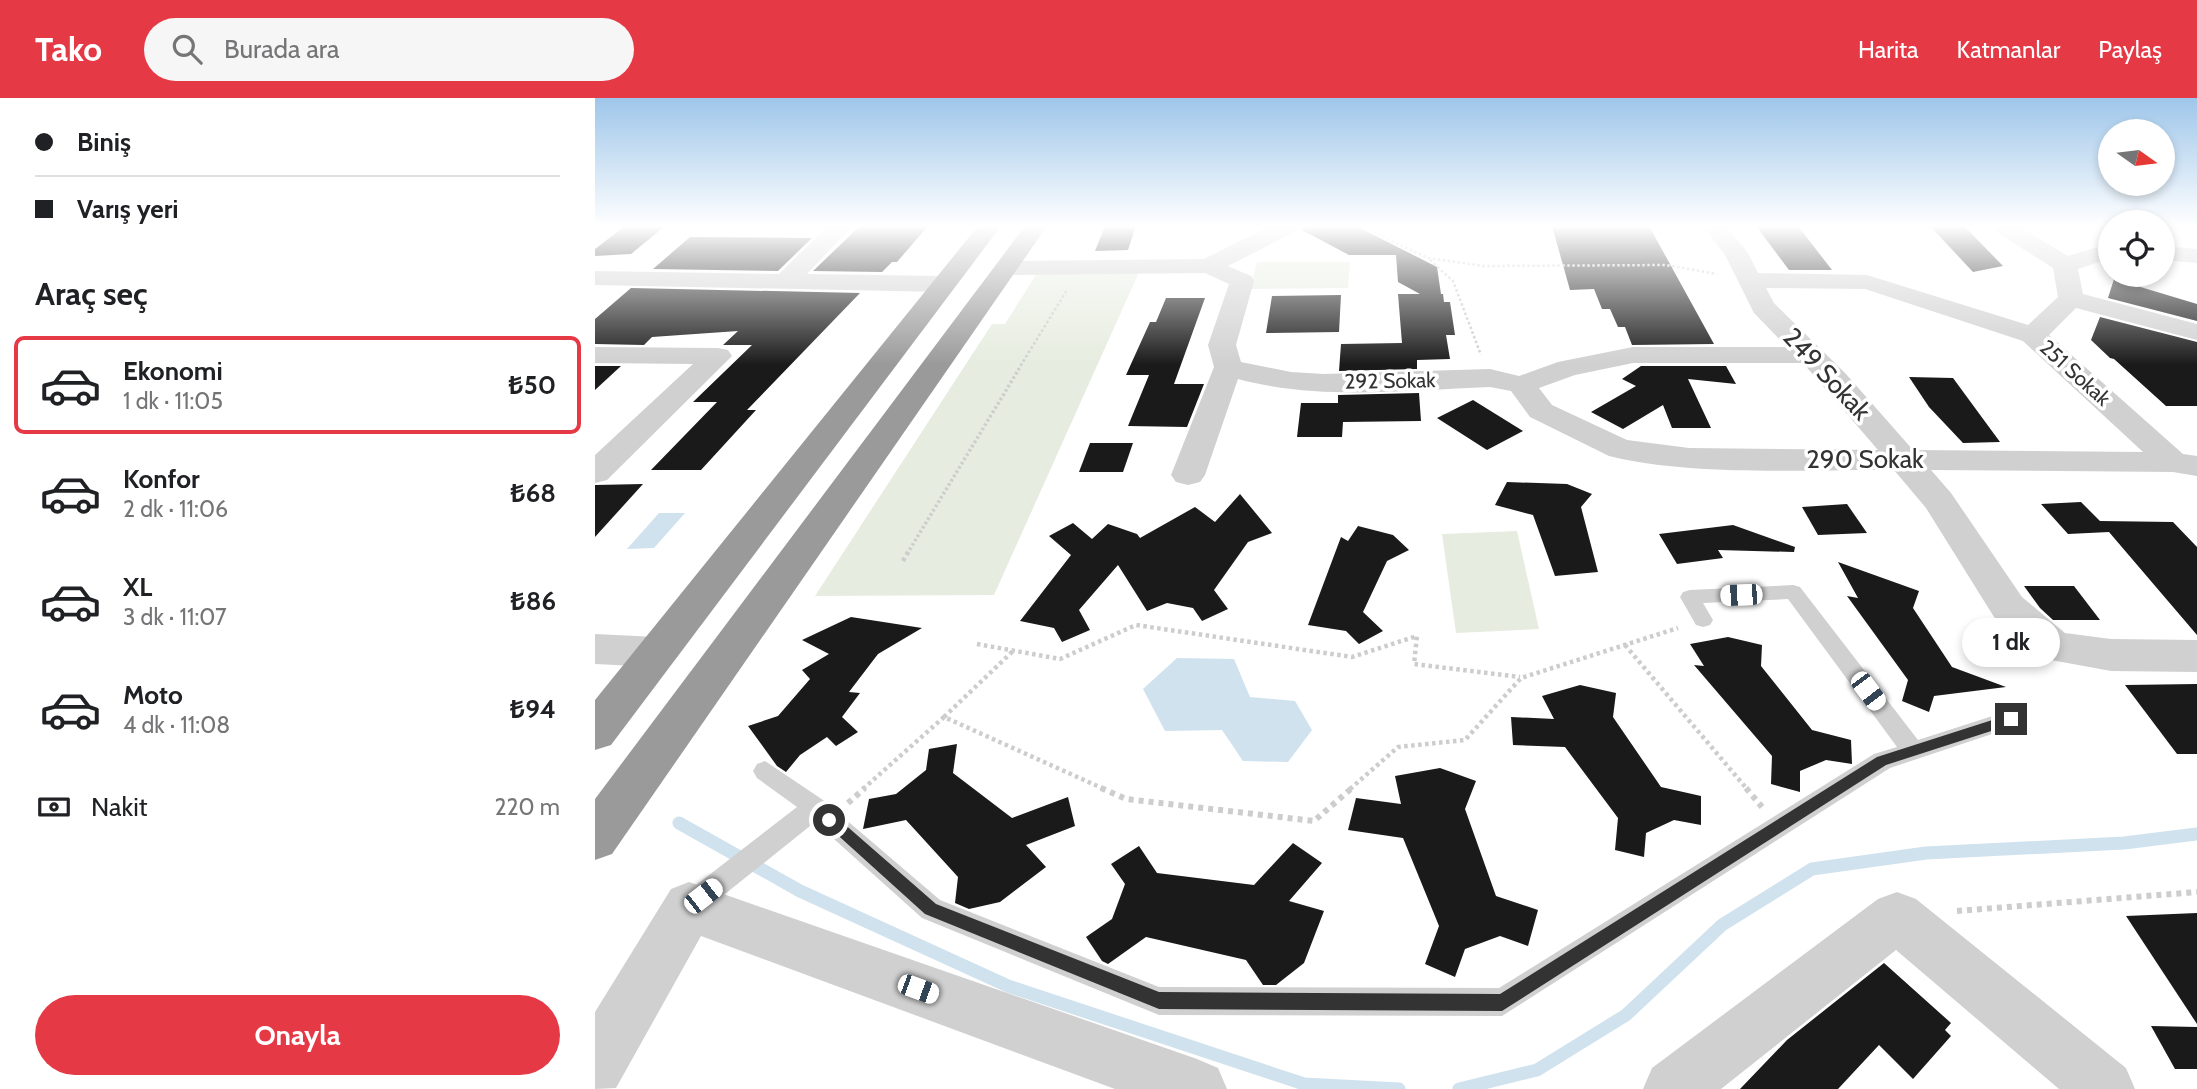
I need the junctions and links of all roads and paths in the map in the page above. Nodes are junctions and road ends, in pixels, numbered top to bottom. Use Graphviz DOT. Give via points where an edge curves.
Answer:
graph roads {
  1 [pos="795,272"];
  2 [pos="953,272"];
  3 [pos="1003,272"];
  4 [pos="1078,272"];
  5 [pos="1223,272"];
  6 [pos="1443,272"];
  7 [pos="1706,272"];
  8 [pos="1745,272"];
  9 [pos="2066,272"];
  10 [pos="595,278"];
  11 [pos="623,280"];
  12 [pos="1749,280"];
  13 [pos="784,283"];
  14 [pos="943,284"];
  15 [pos="2071,299"];
  16 [pos="595,304"];
  17 [pos="2197,332"];
  18 [pos="2033,335"];
  19 [pos="595,355"];
  20 [pos="1811,355"];
  21 [pos="1228,367"];
  22 [pos="1490,378"];
  23 [pos="1521,385"];
  24 [pos="1903,460"];
  25 [pos="2185,464"];
  26 [pos="595,473"];
  27 [pos="1188,475"];
  28 [pos="903,561"];
  29 [pos="1703,620"];
  30 [pos="977,644"];
  31 [pos="1625,645"];
  32 [pos="595,649"];
  33 [pos="1013,651"];
  34 [pos="656,652"];
  35 [pos="2197,656"];
  36 [pos="1521,678"];
  37 [pos="944,717"];
  38 [pos="2011,719"];
  39 [pos="595,732"];
  40 [pos="1913,751"];
  41 [pos="765,771"];
  42 [pos="822,813"];
  43 [pos="1778,827"];
  44 [pos="595,838"];
  45 [pos="2197,892"];
  46 [pos="703,896"];
  47 [pos="1897,917"];
  48 [pos="595,1067"];
  49 [pos="1197,1089"];
  50 [pos="1673,1089"];
  51 [pos="2105,1089"];
  1 -- 13 [label="street"];
  2 -- 14 [label="highway"];
  3 -- 44 [label="highway"];
  4 -- 28 [label="path"];
  5 -- 21 [label="street" via="1242,281 1222,345"];
  6 -- 22 [label="path" via="1453,281"];
  7 -- 12 [label="path"];
  8 -- 12 [label="street, 249 Sokak"];
  9 -- 15 [label="street"];
  10 -- 11 [label="street"];
  11 -- 13 [label="street"];
  11 -- 16 [label="street"];
  12 -- 18 [label="street" via="1867,282"];
  12 -- 20 [label="street, 249 Sokak" via="1763,307"];
  13 -- 14 [label="street"];
  14 -- 34 [label="highway"];
  15 -- 17 [label="street"];
  15 -- 18 [label="street, 251 Sokak"];
  18 -- 25 [label="street, 251 Sokak"];
  19 -- 26 [label="street" via="718,356"];
  20 -- 23 [label="street" via="1633,355 1568,368"];
  20 -- 24 [label="street, 249 Sokak"];
  21 -- 22 [label="street, 292 Sokak" via="1297,383"];
  21 -- 27 [label="street"];
  22 -- 23 [label="street, 292 Sokak"];
  23 -- 24 [label="street, 290 Sokak" via="1541,411 1621,449 1689,458"];
  24 -- 25 [label="street, 290 Sokak"];
  24 -- 35 [label="street, 249 Sokak" via="1939,501 2008,607 2053,647"];
  29 -- 31 [label="path"];
  29 -- 40 [label="lane" via="1690,597 1793,592"];
  30 -- 33 [label="path"];
  31 -- 36 [label="path"];
  31 -- 43 [label="path"];
  32 -- 34 [label="street"];
  33 -- 36 [label="path" via="1061,659 1136,625 1352,657 1417,636 1414,664"];
  33 -- 37 [label="path"];
  34 -- 39 [label="highway"];
  36 -- 37 [label="path" via="1465,740 1398,747 1314,821 1126,799"];
  37 -- 42 [label="path"];
  38 -- 40 [label="lane"];
  40 -- 43 [label="lane" via="1882,761"];
  41 -- 42 [label="lane"];
  42 -- 43 [label="lane" via="931,909 1159,1001 1502,1002"];
  42 -- 46 [label="lane" via="775,840"];
  45 -- 47 [label="path"];
  46 -- 48 [label="street"];
  46 -- 49 [label="street"];
  47 -- 50 [label="street"];
  47 -- 51 [label="street"];
}
